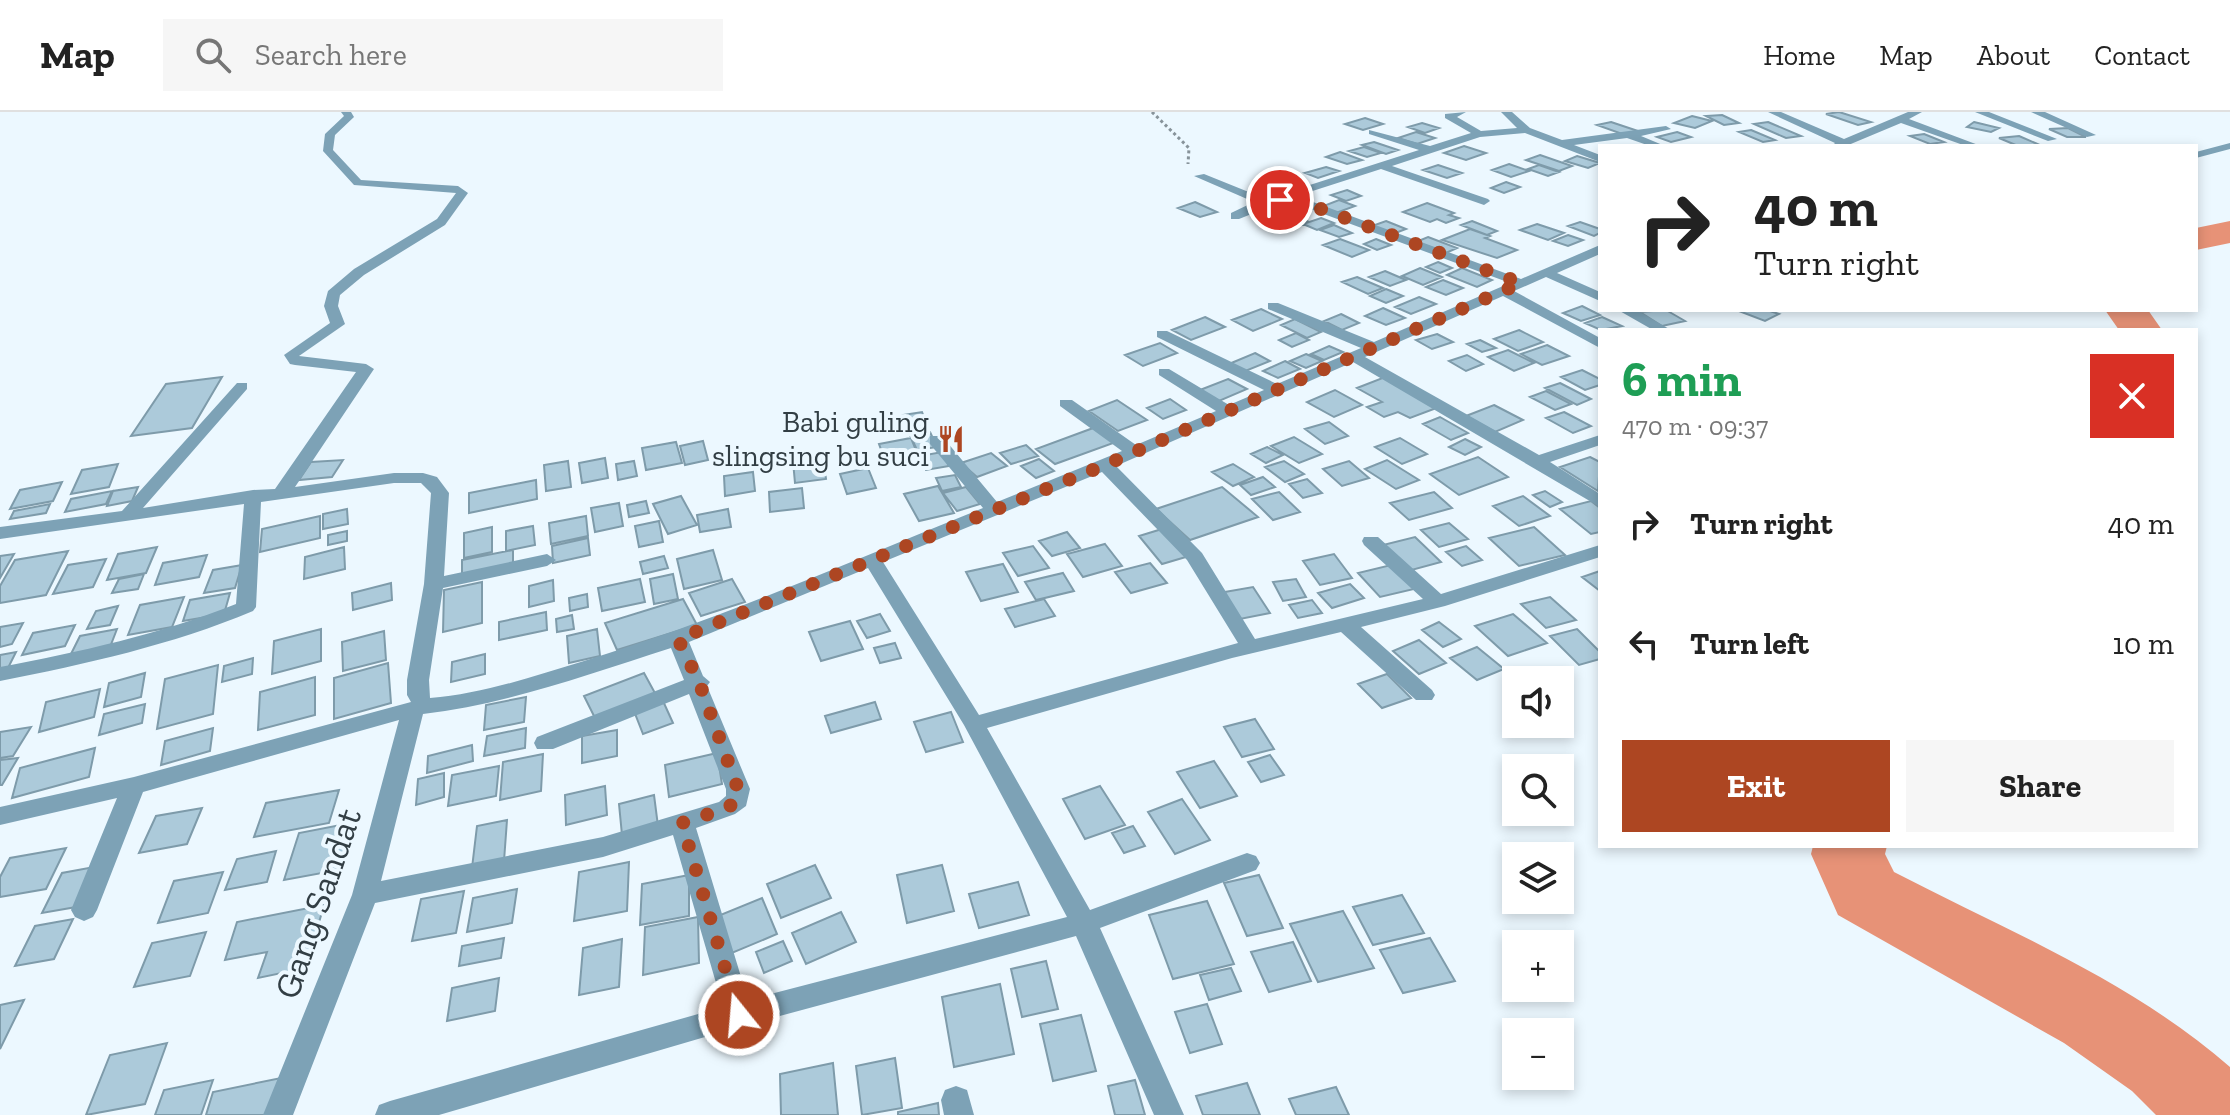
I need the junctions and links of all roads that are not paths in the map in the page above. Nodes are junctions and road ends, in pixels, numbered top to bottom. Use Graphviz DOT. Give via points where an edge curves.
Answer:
graph roads {
  1 [pos="346,112"];
  2 [pos="1461,112"];
  3 [pos="1506,112"];
  4 [pos="1773,112"];
  5 [pos="1917,112"];
  6 [pos="1980,112"];
  7 [pos="2036,112"];
  8 [pos="1900,119"];
  9 [pos="1666,129"];
  10 [pos="1526,130"];
  11 [pos="1373,132"];
  12 [pos="1479,134"];
  13 [pos="1628,135"];
  14 [pos="2091,135"];
  15 [pos="2052,139"];
  16 [pos="1560,143"];
  17 [pos="1654,144"];
  18 [pos="1840,144"];
  19 [pos="1970,144"];
  20 [pos="2230,146"];
  21 [pos="1430,150"];
  22 [pos="2198,154"];
  23 [pos="1598,158"];
  24 [pos="1385,167"];
  25 [pos="1200,176"];
  26 [pos="1291,198"];
  27 [pos="1484,201"];
  28 [pos="1266,203"];
  29 [pos="1235,216"];
  30 [pos="1598,250"];
  31 [pos="1545,272"];
  32 [pos="1521,283"];
  33 [pos="1503,291"];
  34 [pos="1598,296"];
  35 [pos="1273,306"];
  36 [pos="1629,312"];
  37 [pos="1660,328"];
  38 [pos="1162,334"];
  39 [pos="1598,343"];
  40 [pos="1372,347"];
  41 [pos="1352,356"];
  42 [pos="1164,372"];
  43 [pos="242,386"];
  44 [pos="1277,390"];
  45 [pos="1066,403"];
  46 [pos="1227,411"];
  47 [pos="936,440"];
  48 [pos="1598,440"];
  49 [pos="1134,452"];
  50 [pos="1537,461"];
  51 [pos="1105,465"];
  52 [pos="283,491"];
  53 [pos="253,495"];
  54 [pos="1598,501"];
  55 [pos="994,510"];
  56 [pos="129,513"];
  57 [pos="0,533"];
  58 [pos="1371,541"];
  59 [pos="1598,552"];
  60 [pos="872,559"];
  61 [pos="547,560"];
  62 [pos="434,584"];
  63 [pos="1438,602"];
  64 [pos="1345,624"];
  65 [pos="678,639"];
  66 [pos="1250,647"];
  67 [pos="0,674"];
  68 [pos="699,682"];
  69 [pos="1424,695"];
  70 [pos="418,708"];
  71 [pos="974,724"];
  72 [pos="545,743"];
  73 [pos="134,786"];
  74 [pos="0,816"];
  75 [pos="682,823"];
  76 [pos="1247,863"];
  77 [pos="365,895"];
  78 [pos="84,910"];
  79 [pos="1084,923"];
  80 [pos="739,1015"];
  81 [pos="278,1115"];
  82 [pos="390,1115"];
  83 [pos="1169,1115"];
  1 -- 52 [label="street" via="349,117 330,134 328,151 358,183 462,193 441,222 333,294 338,324 291,355 295,361 366,369"];
  2 -- 12 [label="street" via="1449,116"];
  3 -- 10 [label="street"];
  4 -- 18 [label="street"];
  5 -- 8 [label="street"];
  6 -- 15 [label="street"];
  7 -- 14 [label="street"];
  8 -- 18 [label="street"];
  8 -- 19 [label="street"];
  9 -- 13 [label="street"];
  10 -- 12 [label="street"];
  10 -- 16 [label="street"];
  11 -- 21 [label="street"];
  12 -- 21 [label="street"];
  13 -- 16 [label="street"];
  13 -- 17 [label="street"];
  16 -- 23 [label="street"];
  20 -- 22 [label="street"];
  21 -- 24 [label="street"];
  24 -- 26 [label="street"];
  24 -- 27 [label="street"];
  25 -- 28 [label="street"];
  26 -- 28 [label="street"];
  26 -- 32 [label="street"];
  28 -- 29 [label="street"];
  30 -- 31 [label="street"];
  31 -- 32 [label="street"];
  31 -- 34 [label="street"];
  32 -- 33 [label="street"];
  33 -- 39 [label="street"];
  33 -- 40 [label="street"];
  35 -- 40 [label="street"];
  36 -- 37 [label="street"];
  38 -- 44 [label="street"];
  40 -- 41 [label="street"];
  41 -- 44 [label="street"];
  41 -- 50 [label="street"];
  42 -- 46 [label="street"];
  43 -- 56 [label="street"];
  44 -- 46 [label="street"];
  45 -- 49 [label="street"];
  46 -- 49 [label="street"];
  47 -- 55 [label="street"];
  48 -- 50 [label="street"];
  49 -- 51 [label="street"];
  50 -- 54 [label="street"];
  51 -- 55 [label="street"];
  51 -- 66 [label="street" via="1195,557"];
  52 -- 53 [label="street"];
  52 -- 62 [label="street" via="394,478 431,481 440,493"];
  53 -- 56 [label="street"];
  53 -- 67 [label="street" via="246,607 194,628"];
  55 -- 60 [label="street"];
  56 -- 57 [label="street"];
  58 -- 63 [label="street"];
  59 -- 63 [label="street"];
  60 -- 65 [label="street"];
  60 -- 71 [label="street"];
  61 -- 62 [label="street"];
  62 -- 70 [label="street"];
  63 -- 64 [label="street"];
  64 -- 66 [label="street"];
  64 -- 69 [label="street"];
  65 -- 68 [label="street"];
  65 -- 70 [label="street" via="516,689"];
  66 -- 71 [label="street"];
  68 -- 72 [label="street"];
  68 -- 75 [label="street" via="738,800"];
  70 -- 73 [label="street"];
  70 -- 77 [label="street, Gang Sandat"];
  71 -- 79 [label="street"];
  73 -- 74 [label="street"];
  73 -- 78 [label="street"];
  75 -- 77 [label="street" via="603,847"];
  75 -- 80 [label="street"];
  76 -- 79 [label="street"];
  77 -- 81 [label="street, Gang Sandat"];
  79 -- 80 [label="street"];
  79 -- 83 [label="street"];
  80 -- 82 [label="street"];
}
